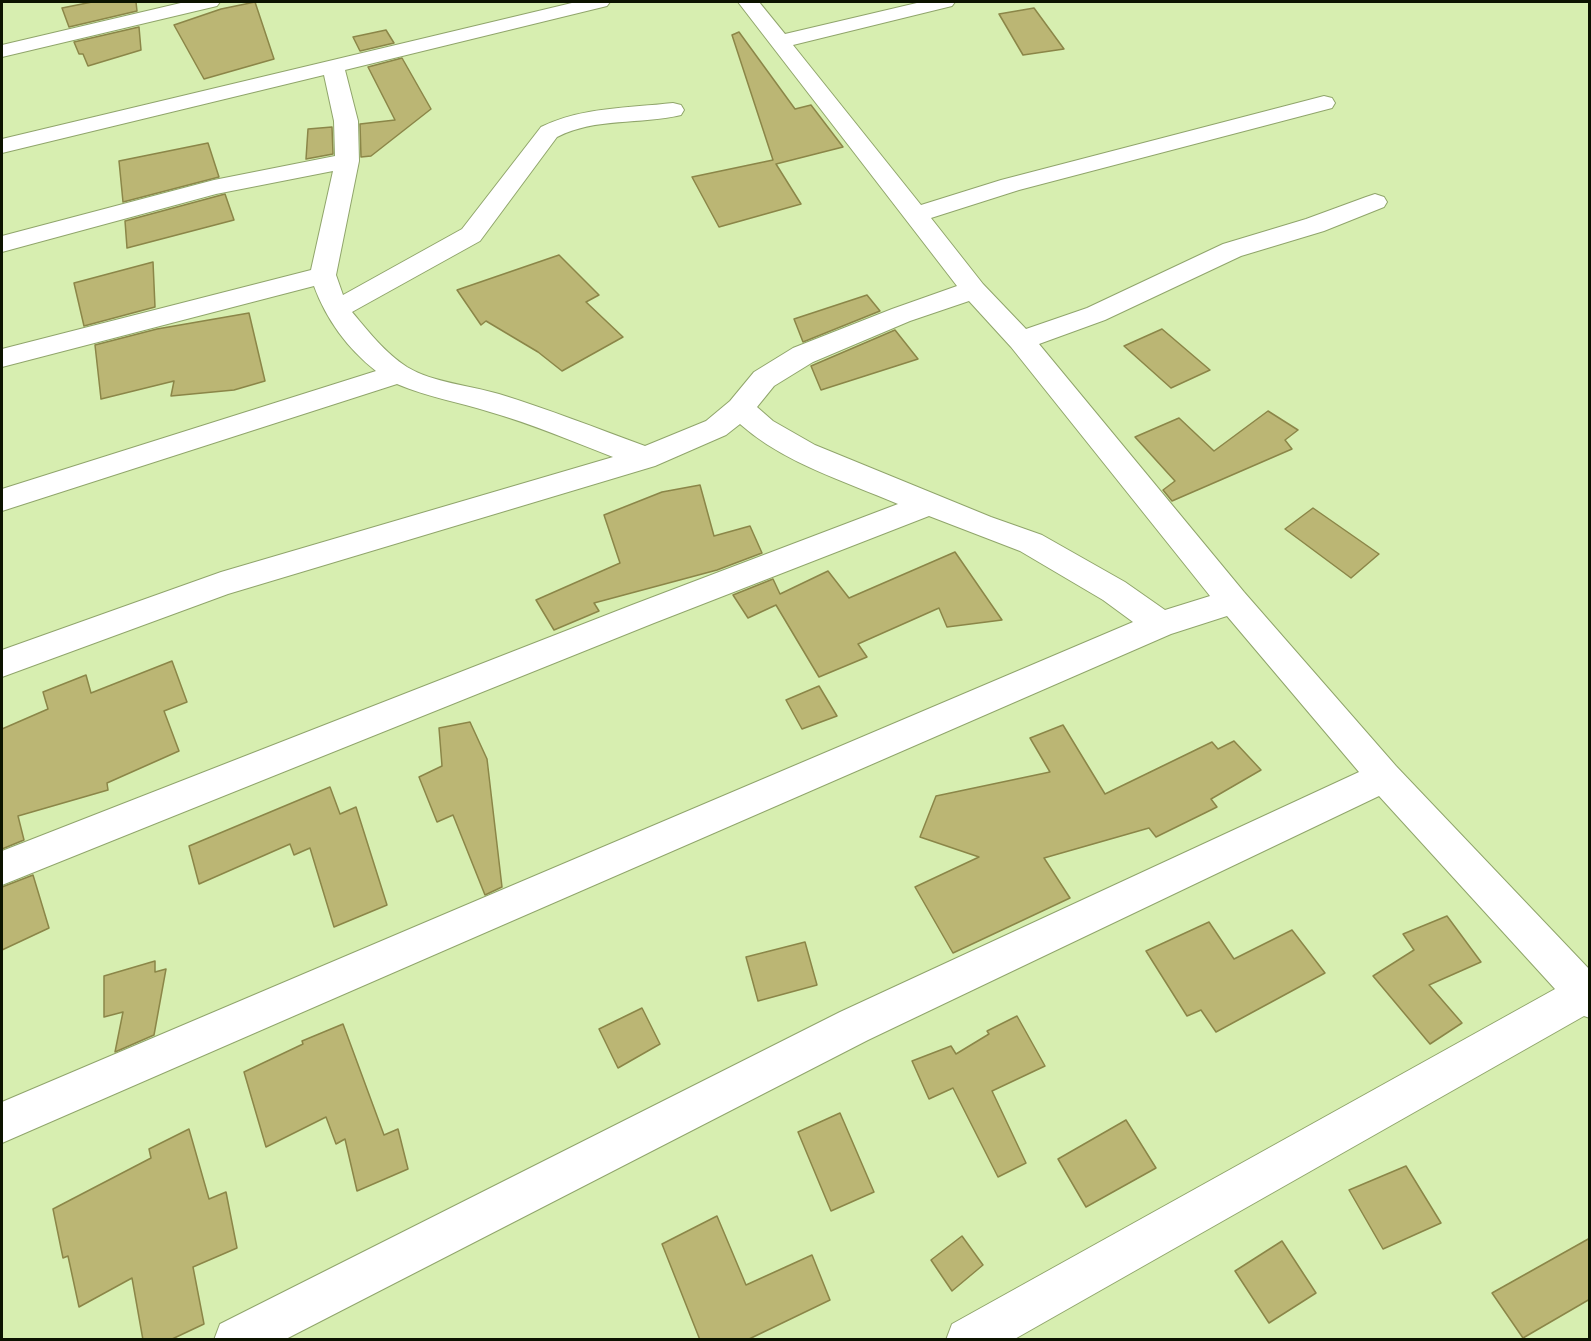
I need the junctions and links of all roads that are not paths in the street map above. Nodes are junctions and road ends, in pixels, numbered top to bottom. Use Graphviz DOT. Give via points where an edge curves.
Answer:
graph roads {
  1 [pos="210,2"];
  2 [pos="600,2"];
  3 [pos="748,2"];
  4 [pos="945,2"];
  5 [pos="780,42"];
  6 [pos="2,51"];
  7 [pos="333,66"];
  8 [pos="1324,103"];
  9 [pos="674,110"];
  10 [pos="2,146"];
  11 [pos="347,161"];
  12 [pos="1375,202"];
  13 [pos="915,215"];
  14 [pos="2,244"];
  15 [pos="322,275"];
  16 [pos="974,290"];
  17 [pos="336,310"];
  18 [pos="1021,341"];
  19 [pos="2,358"];
  20 [pos="398,374"];
  21 [pos="740,408"];
  22 [pos="645,458"];
  23 [pos="2,500"];
  24 [pos="929,504"];
  25 [pos="1233,601"];
  26 [pos="1161,624"];
  27 [pos="2,664"];
  28 [pos="1384,777"];
  29 [pos="2,868"];
  30 [pos="1587,997"];
  31 [pos="2,1123"];
  32 [pos="236,1340"];
  33 [pos="968,1340"];
  1 -- 6 [label="street"];
  2 -- 7 [label="street"];
  3 -- 5 [label="street"];
  4 -- 5 [label="street"];
  5 -- 13 [label="street"];
  7 -- 10 [label="street"];
  7 -- 11 [label="street" via="346,121"];
  8 -- 13 [label="street" via="1010,185"];
  9 -- 17 [label="street" via="558,126 549,132 471,235"];
  11 -- 14 [label="street" via="214,187"];
  11 -- 15 [label="street"];
  12 -- 18 [label="street" via="1232,250 1096,314"];
  13 -- 16 [label="street"];
  15 -- 17 [label="street"];
  15 -- 19 [label="street"];
  16 -- 18 [label="street"];
  16 -- 21 [label="street" via="803,355 764,379"];
  17 -- 20 [label="street" via="370,352"];
  18 -- 25 [label="street"];
  20 -- 22 [label="street" via="430,387 542,418"];
  20 -- 23 [label="street"];
  21 -- 22 [label="street" via="716,428"];
  21 -- 24 [label="street" via="763,428 805,453"];
  22 -- 27 [label="street" via="222,584"];
  24 -- 26 [label="street" via="1031,543 1114,591"];
  24 -- 29 [label="street"];
  25 -- 26 [label="street"];
  25 -- 28 [label="street"];
  26 -- 31 [label="street"];
  28 -- 30 [label="street"];
  28 -- 32 [label="street" via="854,1026"];
  30 -- 33 [label="street"];
}
